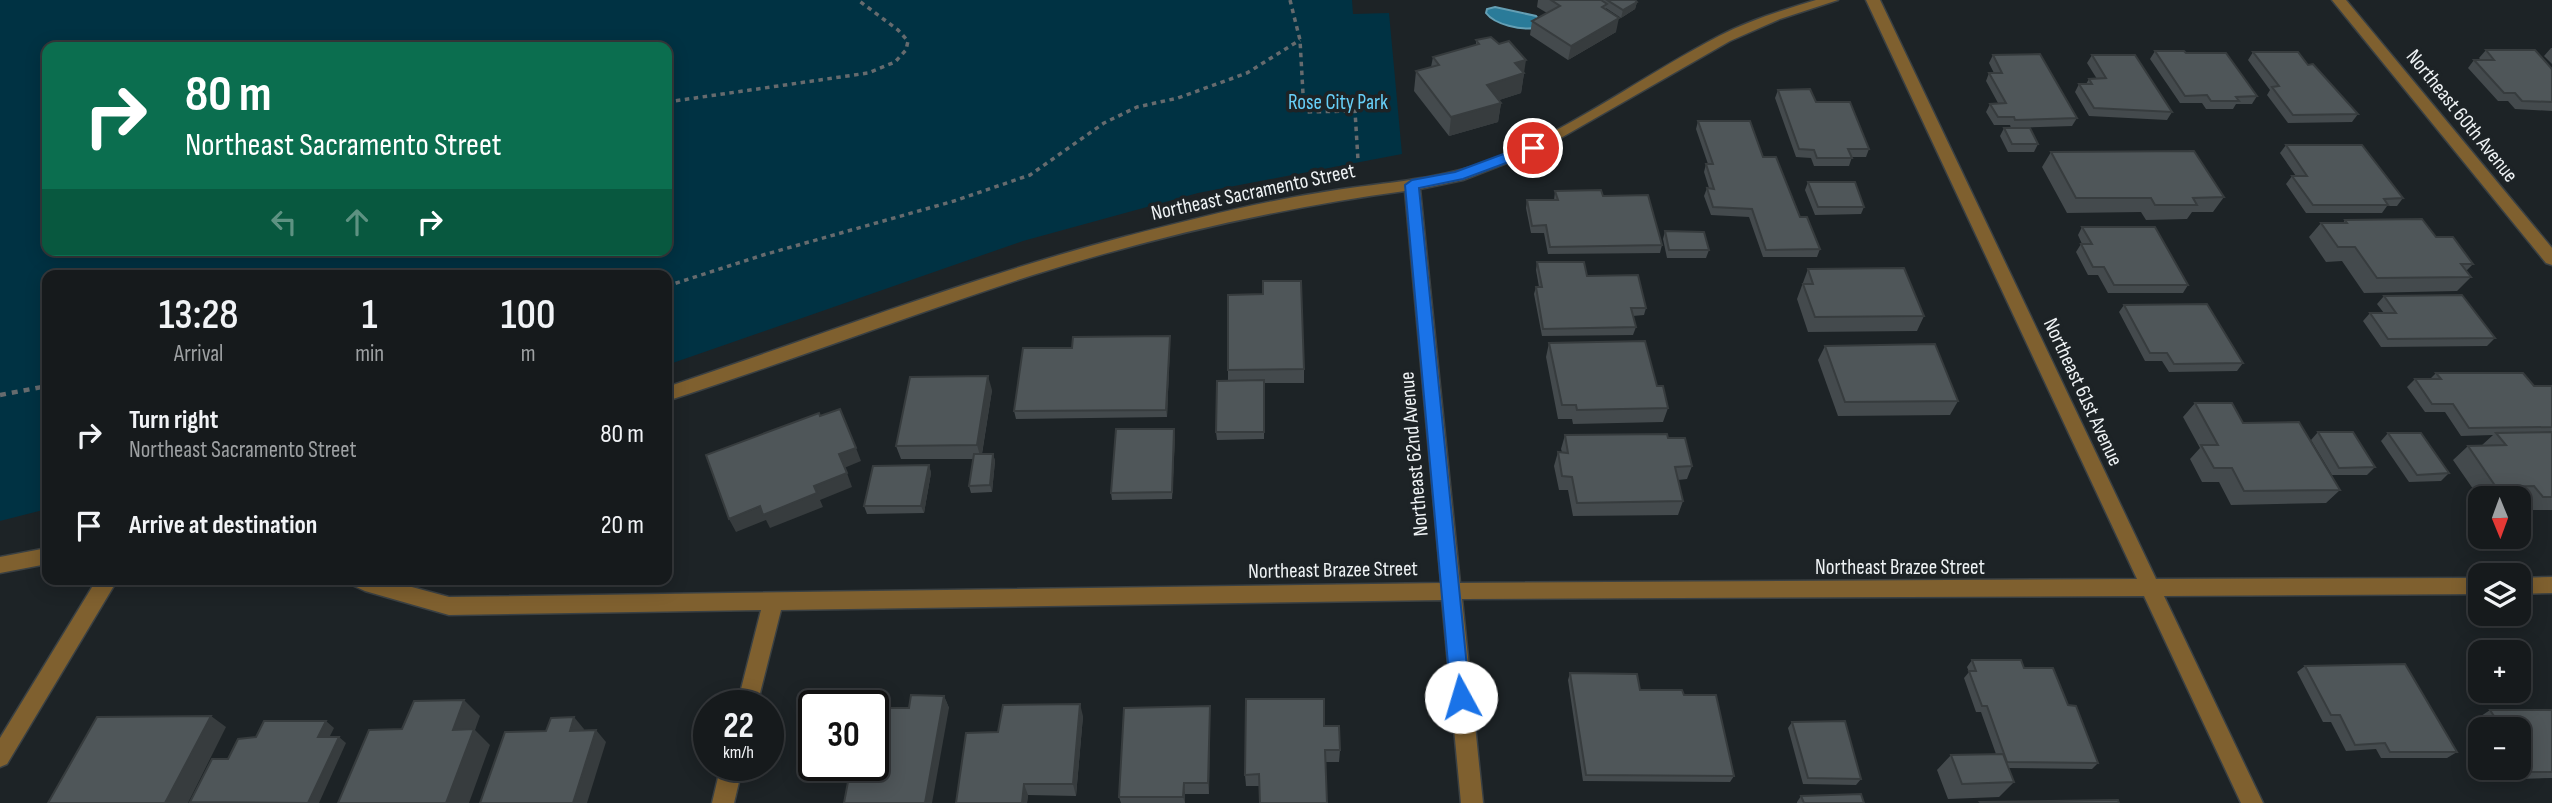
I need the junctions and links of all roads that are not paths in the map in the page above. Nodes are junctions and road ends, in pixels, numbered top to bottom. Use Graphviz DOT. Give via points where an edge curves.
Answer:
graph roads {
  1 [pos="1831,0"];
  2 [pos="1873,0"];
  3 [pos="2339,0"];
  4 [pos="1412,185"];
  5 [pos="2552,259"];
  6 [pos="672,392"];
  7 [pos="42,557"];
  8 [pos="0,565"];
  9 [pos="104,585"];
  10 [pos="379,585"];
  11 [pos="2468,586"];
  12 [pos="2531,586"];
  13 [pos="2552,586"];
  14 [pos="2151,589"];
  15 [pos="1450,591"];
  16 [pos="773,601"];
  17 [pos="751,690"];
  18 [pos="0,758"];
  19 [pos="728,781"];
  20 [pos="723,803"];
  21 [pos="1472,803"];
  22 [pos="2252,803"];
  1 -- 4 [label="street, Northeast Sacramento Street" via="1775,16 1725,38 1533,148 1470,172"];
  2 -- 14 [label="street, Northeast 61st Avenue"];
  3 -- 5 [label="street, Northeast 60th Avenue"];
  4 -- 6 [label="street, Northeast Sacramento Street" via="1317,198 1127,242 1028,271"];
  4 -- 15 [label="street, Northeast 62nd Avenue"];
  7 -- 8 [label="street"];
  9 -- 18 [label="street"];
  10 -- 16 [label="street, Northeast Brazee Street" via="449,606"];
  11 -- 14 [label="street, Northeast Brazee Street"];
  12 -- 13 [label="street"];
  14 -- 15 [label="street, Northeast Brazee Street"];
  14 -- 22 [label="street, Northeast 61st Avenue"];
  15 -- 16 [label="street, Northeast Brazee Street"];
  15 -- 21 [label="street, Northeast 62nd Avenue"];
  16 -- 17 [label="street"];
  19 -- 20 [label="street"];
}
